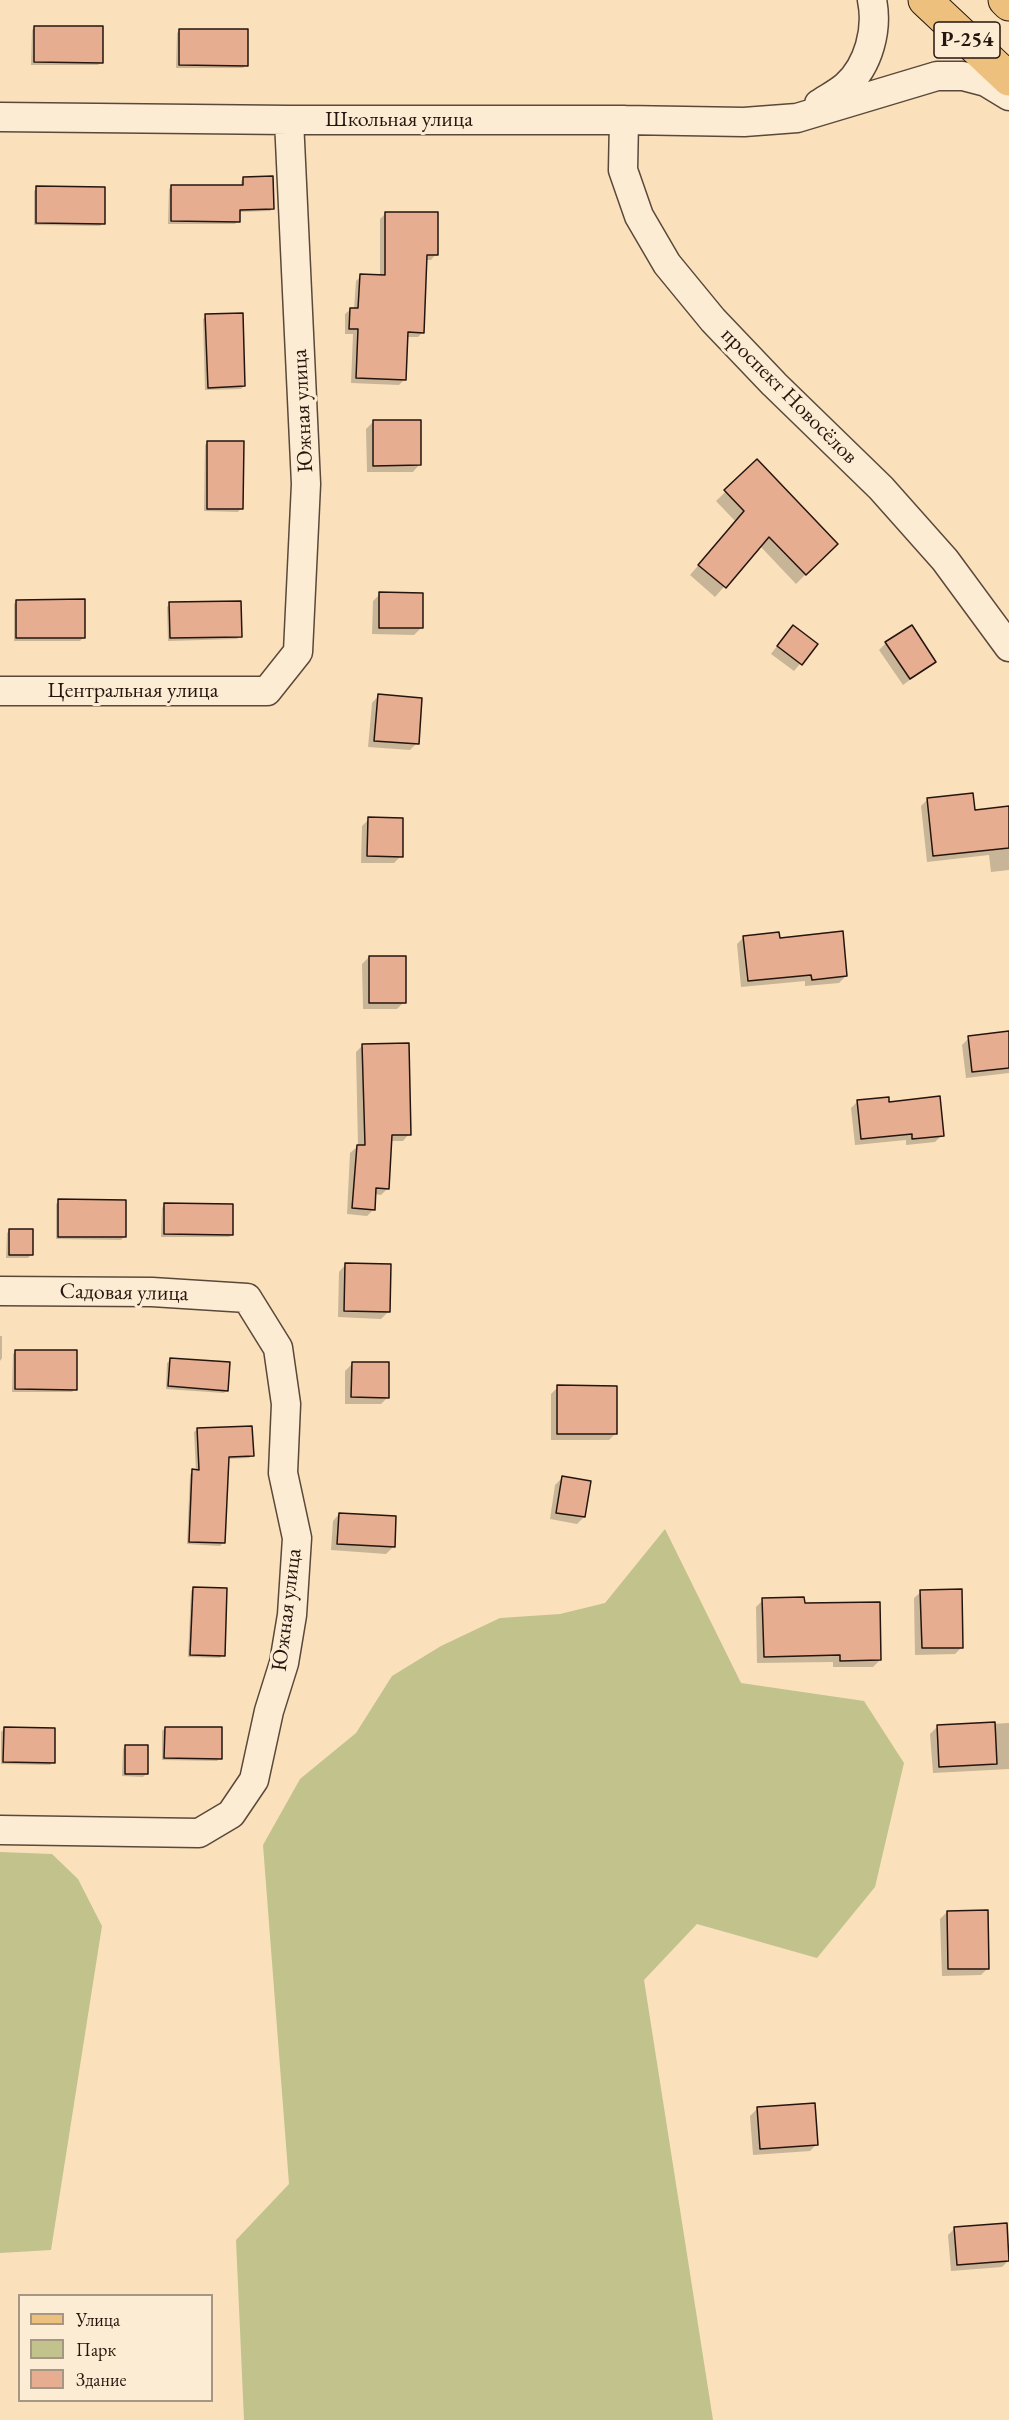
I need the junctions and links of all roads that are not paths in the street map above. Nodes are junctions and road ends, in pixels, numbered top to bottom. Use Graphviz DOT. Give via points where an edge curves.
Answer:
graph roads {
  1 [pos="872,0"];
  2 [pos="925,0"];
  3 [pos="1005,0"];
  4 [pos="1009,3"];
  5 [pos="1009,79"];
  6 [pos="1009,96"];
  7 [pos="0,117"];
  8 [pos="797,118"];
  9 [pos="289,120"];
  10 [pos="624,120"];
  11 [pos="1009,647"];
  12 [pos="0,691"];
  13 [pos="267,691"];
  14 [pos="0,1291"];
  15 [pos="247,1298"];
  16 [pos="0,1830"];
  1 -- 8 [label="street" via="872,40 861,68 846,86"];
  2 -- 5 [label="main road, Р-254"];
  3 -- 4 [label="main road"];
  6 -- 8 [label="street, Школьная улица" via="986,82 963,76 938,76"];
  7 -- 9 [label="street, Школьная улица"];
  8 -- 10 [label="street, Школьная улица" via="744,123"];
  9 -- 10 [label="street, Школьная улица"];
  9 -- 13 [label="street, Южная улица" via="306,484 298,652"];
  10 -- 11 [label="street, проспект Новосёлов" via="623,170 639,216 668,264 713,320 881,488 945,560"];
  12 -- 13 [label="street, Центральная улица"];
  14 -- 15 [label="street, Садовая улица" via="152,1292"];
  15 -- 16 [label="street, Южная улица" via="278,1348 286,1404 283,1473 297,1538 284,1663 254,1780 231,1814 200,1833"];
}
